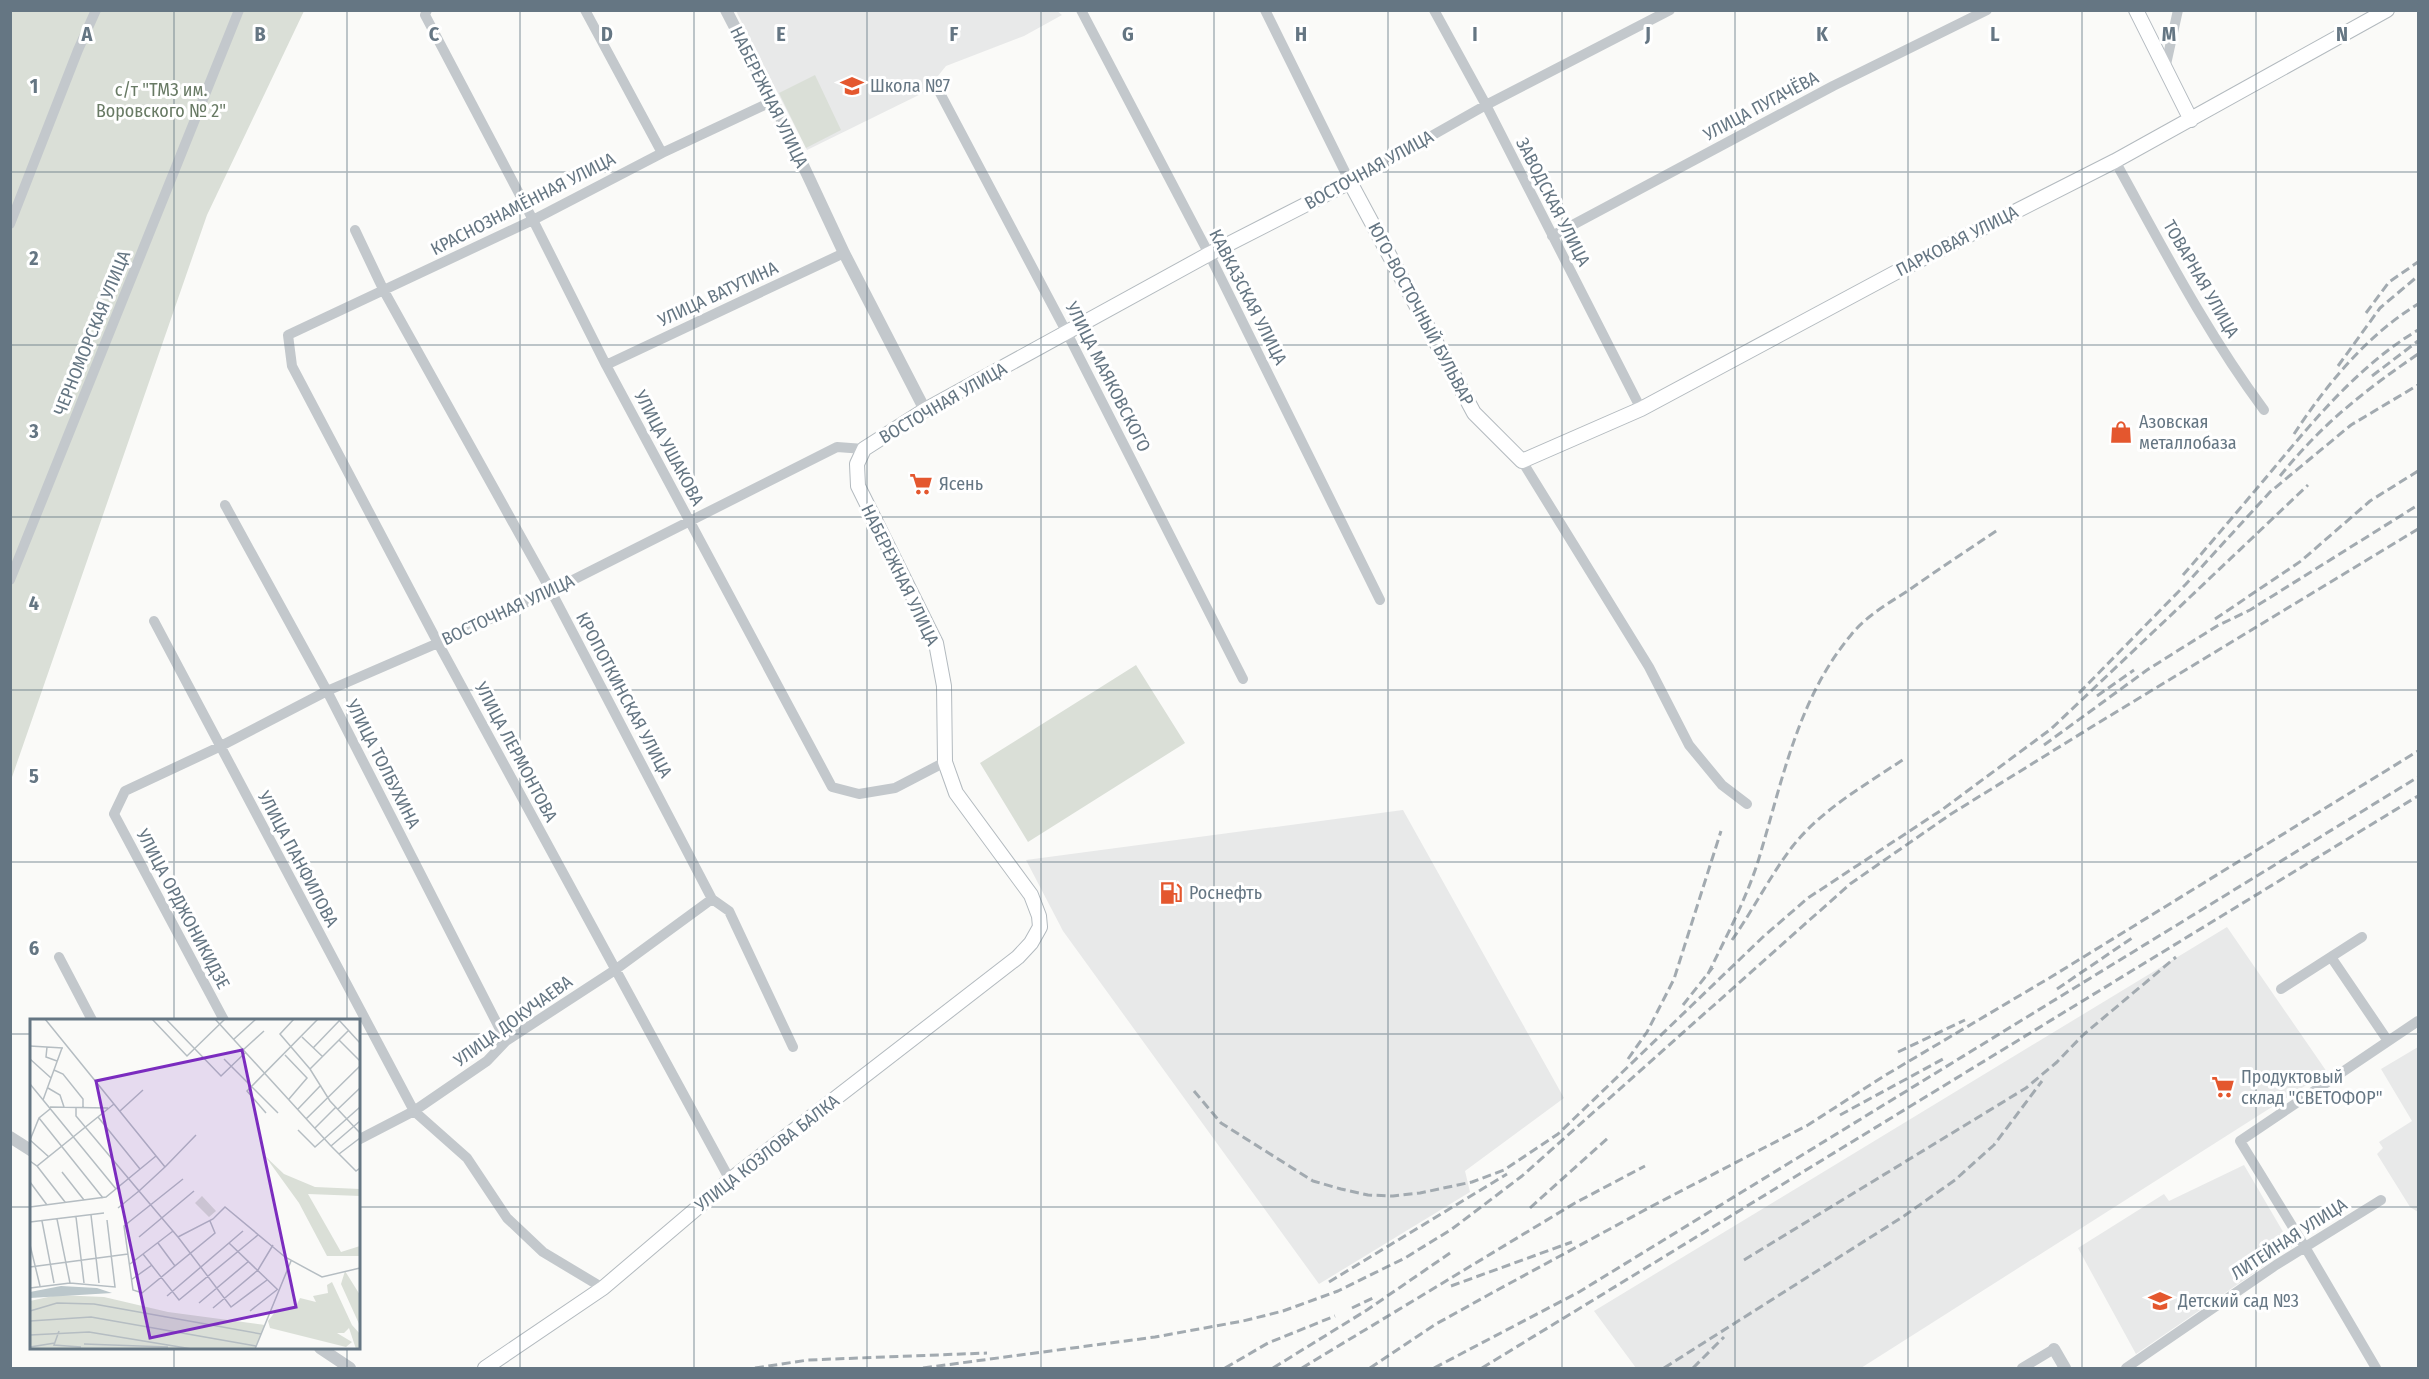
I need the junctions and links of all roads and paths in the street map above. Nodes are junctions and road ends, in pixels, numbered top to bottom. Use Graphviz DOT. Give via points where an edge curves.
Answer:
graph roads {
  1 [pos="96,10"];
  2 [pos="239,10"];
  3 [pos="585,10"];
  4 [pos="726,10"];
  5 [pos="1081,10"];
  6 [pos="1265,10"];
  7 [pos="1434,10"];
  8 [pos="1670,10"];
  9 [pos="1987,10"];
  10 [pos="2136,10"];
  11 [pos="2178,10"];
  12 [pos="2387,10"];
  13 [pos="426,13"];
  14 [pos="2165,69"];
  15 [pos="940,93"];
  16 [pos="773,100"];
  17 [pos="1486,105"];
  18 [pos="2191,120"];
  19 [pos="662,153"];
  20 [pos="2115,161"];
  21 [pos="1350,182"];
  22 [pos="533,220"];
  23 [pos="10,224"];
  24 [pos="355,230"];
  25 [pos="1552,236"];
  26 [pos="844,253"];
  27 [pos="1209,254"];
  28 [pos="384,291"];
  29 [pos="1067,333"];
  30 [pos="288,335"];
  31 [pos="606,365"];
  32 [pos="1641,409"];
  33 [pos="925,410"];
  34 [pos="2264,410"];
  35 [pos="864,449"];
  36 [pos="1522,461"];
  37 [pos="225,505"];
  38 [pos="690,522"];
  39 [pos="10,580"];
  40 [pos="551,591"];
  41 [pos="1380,600"];
  42 [pos="153,621"];
  43 [pos="438,643"];
  44 [pos="1243,679"];
  45 [pos="327,692"];
  46 [pos="219,747"];
  47 [pos="945,762"];
  48 [pos="1747,804"];
  49 [pos="114,814"];
  50 [pos="712,899"];
  51 [pos="1040,927"];
  52 [pos="2362,937"];
  53 [pos="59,957"];
  54 [pos="2331,957"];
  55 [pos="615,970"];
  56 [pos="2281,989"];
  57 [pos="91,1019"];
  58 [pos="223,1019"];
  59 [pos="2418,1021"];
  60 [pos="506,1041"];
  61 [pos="2388,1041"];
  62 [pos="793,1047"];
  63 [pos="414,1111"];
  64 [pos="10,1137"];
  65 [pos="360,1139"];
  66 [pos="30,1150"];
  67 [pos="730,1180"];
  68 [pos="2381,1200"];
  69 [pos="2305,1247"];
  70 [pos="603,1288"];
  71 [pos="2054,1348"];
  72 [pos="323,1349"];
  73 [pos="350,1368"];
  74 [pos="485,1368"];
  75 [pos="2022,1368"];
  76 [pos="2065,1368"];
  77 [pos="2126,1368"];
  78 [pos="2376,1368"];
  1 -- 23 [label="street"];
  2 -- 39 [label="street, ЧЕРНОМОРСКАЯ УЛИЦА"];
  3 -- 19 [label="street"];
  4 -- 16 [label="street, НАБЕРЕЖНАЯ УЛИЦА"];
  5 -- 27 [label="street, КАВКАЗСКАЯ УЛИЦА"];
  6 -- 21 [label="street, ЮГО-ВОСТОЧНЫЙ БУЛЬВАР"];
  7 -- 17 [label="street, ЗАВОДСКАЯ УЛИЦА"];
  8 -- 17 [label="street, ВОСТОЧНАЯ УЛИЦА"];
  9 -- 25 [label="street, УЛИЦА ПУГАЧЁВА" via="1833,86"];
  10 -- 14 [label="main road"];
  11 -- 14 [label="street"];
  12 -- 18 [label="main road, ПАРКОВАЯ УЛИЦА"];
  13 -- 22 [label="street, УЛИЦА УШАКОВА"];
  14 -- 18 [label="main road"];
  15 -- 29 [label="street, УЛИЦА МАЯКОВСКОГО"];
  16 -- 19 [label="street, КРАСНОЗНАМЁННАЯ УЛИЦА"];
  16 -- 26 [label="street, НАБЕРЕЖНАЯ УЛИЦА"];
  17 -- 21 [label="street, ВОСТОЧНАЯ УЛИЦА"];
  17 -- 25 [label="street, ЗАВОДСКАЯ УЛИЦА"];
  18 -- 20 [label="main road, ПАРКОВАЯ УЛИЦА"];
  19 -- 22 [label="street, КРАСНОЗНАМЁННАЯ УЛИЦА"];
  20 -- 32 [label="main road, ПАРКОВАЯ УЛИЦА" via="1902,269"];
  20 -- 34 [label="street, ТОВАРНАЯ УЛИЦА" via="2209,330"];
  21 -- 27 [label="main road, ВОСТОЧНАЯ УЛИЦА"];
  21 -- 36 [label="main road, ЮГО-ВОСТОЧНЫЙ БУЛЬВАР" via="1474,413"];
  22 -- 28 [label="street, КРАСНОЗНАМЁННАЯ УЛИЦА"];
  22 -- 31 [label="street, УЛИЦА УШАКОВА"];
  24 -- 28 [label="street, КРОПОТКИНСКАЯ УЛИЦА"];
  25 -- 32 [label="street, ЗАВОДСКАЯ УЛИЦА"];
  26 -- 31 [label="street, УЛИЦА ВАТУТИНА"];
  26 -- 33 [label="street, НАБЕРЕЖНАЯ УЛИЦА"];
  27 -- 29 [label="main road, ВОСТОЧНАЯ УЛИЦА"];
  27 -- 41 [label="street, КАВКАЗСКАЯ УЛИЦА"];
  28 -- 30 [label="street, КРАСНОЗНАМЁННАЯ УЛИЦА"];
  28 -- 40 [label="street, КРОПОТКИНСКАЯ УЛИЦА"];
  29 -- 33 [label="main road, ВОСТОЧНАЯ УЛИЦА"];
  29 -- 44 [label="street, УЛИЦА МАЯКОВСКОГО"];
  30 -- 43 [label="street, УЛИЦА ЛЕРМОНТОВА" via="292,366"];
  31 -- 38 [label="street, УЛИЦА УШАКОВА"];
  32 -- 36 [label="main road, ПАРКОВАЯ УЛИЦА"];
  33 -- 35 [label="main road, ВОСТОЧНАЯ УЛИЦА"];
  35 -- 38 [label="street, ВОСТОЧНАЯ УЛИЦА" via="837,447"];
  35 -- 47 [label="main road, НАБЕРЕЖНАЯ УЛИЦА" via="857,464 858,486 936,644 945,686"];
  36 -- 48 [label="street, ЮГО-ВОСТОЧНЫЙ БУЛЬВАР" via="1649,667 1689,745 1722,785"];
  37 -- 45 [label="street, УЛИЦА ТОЛБУХИНА"];
  38 -- 40 [label="street, ВОСТОЧНАЯ УЛИЦА"];
  38 -- 47 [label="street, УЛИЦА УШАКОВА" via="832,787 859,794 895,788"];
  40 -- 43 [label="street, ВОСТОЧНАЯ УЛИЦА"];
  40 -- 50 [label="street, КРОПОТКИНСКАЯ УЛИЦА"];
  42 -- 46 [label="street, УЛИЦА ПАНФИЛОВА"];
  43 -- 45 [label="street, ВОСТОЧНАЯ УЛИЦА"];
  43 -- 55 [label="street, УЛИЦА ЛЕРМОНТОВА"];
  45 -- 46 [label="street, ВОСТОЧНАЯ УЛИЦА"];
  45 -- 60 [label="street, УЛИЦА ТОЛБУХИНА"];
  46 -- 49 [label="street, ВОСТОЧНАЯ УЛИЦА" via="125,792"];
  46 -- 63 [label="street, УЛИЦА ПАНФИЛОВА"];
  47 -- 51 [label="main road, НАБЕРЕЖНАЯ УЛИЦА" via="957,793 1031,895"];
  49 -- 58 [label="street, УЛИЦА ОРДЖОНИКИДЗЕ"];
  50 -- 55 [label="street, УЛИЦА ДОКУЧАЕВА"];
  50 -- 62 [label="street, КРОПОТКИНСКАЯ УЛИЦА" via="729,911"];
  51 -- 67 [label="main road, УЛИЦА КОЗЛОВА БАЛКА" via="1018,957"];
  52 -- 54 [label="street"];
  53 -- 57 [label="street"];
  54 -- 56 [label="street"];
  54 -- 61 [label="street"];
  55 -- 60 [label="street, УЛИЦА ДОКУЧАЕВА"];
  55 -- 67 [label="street, УЛИЦА ЛЕРМОНТОВА"];
  59 -- 61 [label="street"];
  60 -- 63 [label="street, УЛИЦА ДОКУЧАЕВА" via="487,1061"];
  61 -- 69 [label="street" via="2240,1141"];
  63 -- 65 [label="street, УЛИЦА ДОКУЧАЕВА"];
  63 -- 70 [label="street" via="467,1158 507,1218 543,1252"];
  64 -- 66 [label="street"];
  67 -- 70 [label="main road, УЛИЦА КОЗЛОВА БАЛКА"];
  68 -- 69 [label="street, ЛИТЕЙНАЯ УЛИЦА"];
  69 -- 77 [label="street, ЛИТЕЙНАЯ УЛИЦА"];
  69 -- 78 [label="street"];
  70 -- 74 [label="main road, УЛИЦА КОЗЛОВА БАЛКА"];
  71 -- 75 [label="street"];
  71 -- 76 [label="street"];
  72 -- 73 [label="street"];
}
